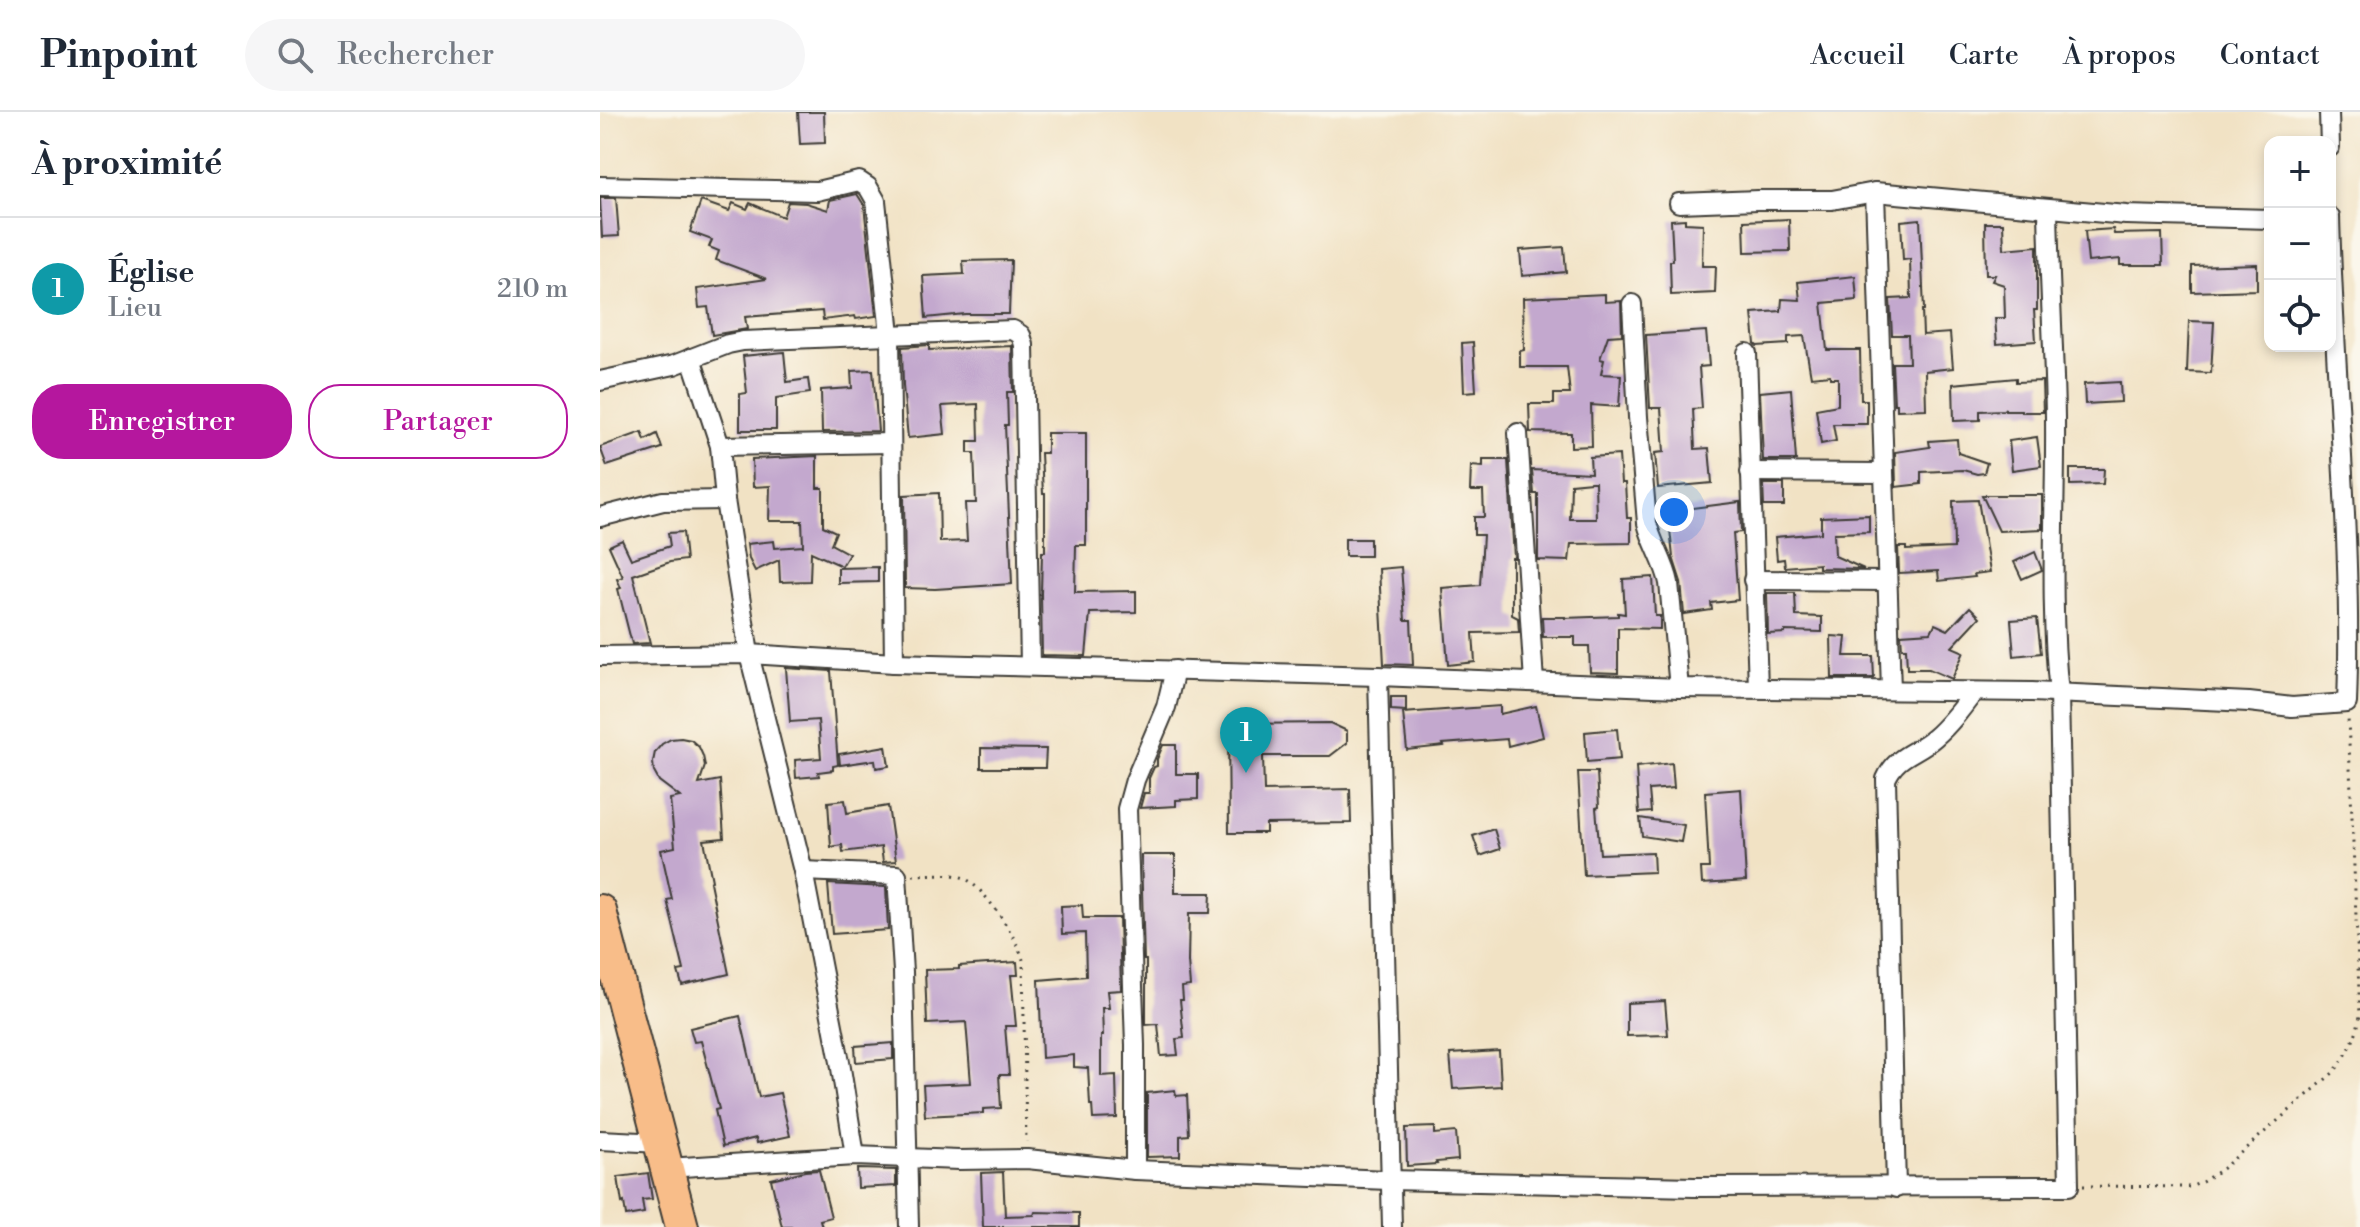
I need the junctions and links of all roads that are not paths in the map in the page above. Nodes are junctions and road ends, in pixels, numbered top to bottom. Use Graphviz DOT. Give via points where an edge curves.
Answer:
graph roads {
  1 [pos="2329,112"];
  2 [pos="2330,136"];
  3 [pos="600,186"];
  4 [pos="1875,192"];
  5 [pos="1679,203"];
  6 [pos="2048,208"];
  7 [pos="2264,219"];
  8 [pos="2332,280"];
  9 [pos="1632,304"];
  10 [pos="890,334"];
  11 [pos="1747,353"];
  12 [pos="691,358"];
  13 [pos="600,381"];
  14 [pos="1518,433"];
  15 [pos="891,443"];
  16 [pos="720,446"];
  17 [pos="1750,472"];
  18 [pos="1882,473"];
  19 [pos="725,500"];
  20 [pos="600,517"];
  21 [pos="1753,580"];
  22 [pos="1886,581"];
  23 [pos="749,654"];
  24 [pos="600,656"];
  25 [pos="894,663"];
  26 [pos="1030,665"];
  27 [pos="1175,670"];
  28 [pos="1378,676"];
  29 [pos="1534,682"];
  30 [pos="1679,688"];
  31 [pos="1758,688"];
  32 [pos="1891,690"];
  33 [pos="1974,692"];
  34 [pos="2059,693"];
  35 [pos="803,871"];
  36 [pos="600,911"];
  37 [pos="610,985"];
  38 [pos="600,1140"];
  39 [pos="664,1156"];
  40 [pos="855,1156"];
  41 [pos="908,1157"];
  42 [pos="1135,1170"];
  43 [pos="1389,1180"];
  44 [pos="1896,1188"];
  45 [pos="682,1227"];
  46 [pos="909,1227"];
  47 [pos="1392,1227"];
  1 -- 2 [label="street"];
  3 -- 10 [label="street" via="817,191 864,183 876,201"];
  4 -- 5 [label="street" via="1832,200"];
  4 -- 6 [label="street"];
  4 -- 18 [label="street"];
  6 -- 7 [label="street"];
  6 -- 34 [label="street"];
  8 -- 34 [label="street" via="2347,538 2347,703 2292,707"];
  9 -- 30 [label="street" via="1647,523 1669,583"];
  10 -- 12 [label="street" via="743,341"];
  10 -- 15 [label="street"];
  10 -- 26 [label="street" via="1013,330 1021,335"];
  11 -- 17 [label="street"];
  12 -- 13 [label="street"];
  12 -- 16 [label="street"];
  14 -- 29 [label="street"];
  15 -- 16 [label="street"];
  15 -- 25 [label="street"];
  16 -- 19 [label="street"];
  17 -- 18 [label="street"];
  17 -- 21 [label="street"];
  18 -- 22 [label="street"];
  19 -- 20 [label="street" via="663,501"];
  19 -- 23 [label="street"];
  21 -- 22 [label="street"];
  21 -- 31 [label="street"];
  22 -- 32 [label="street"];
  23 -- 24 [label="street"];
  23 -- 25 [label="street"];
  23 -- 35 [label="street"];
  25 -- 26 [label="street"];
  26 -- 27 [label="street"];
  27 -- 28 [label="street"];
  27 -- 42 [label="street" via="1127,809"];
  28 -- 29 [label="street"];
  28 -- 43 [label="street"];
  29 -- 30 [label="street"];
  30 -- 31 [label="street"];
  31 -- 32 [label="street"];
  32 -- 33 [label="street"];
  33 -- 34 [label="street"];
  33 -- 44 [label="street" via="1933,739 1893,764 1886,779"];
  34 -- 44 [label="street" via="2069,1186"];
  35 -- 40 [label="street"];
  35 -- 41 [label="street" via="897,875"];
  36 -- 37 [label="highway"];
  37 -- 39 [label="highway"];
  38 -- 39 [label="street"];
  39 -- 40 [label="street"];
  39 -- 45 [label="highway"];
  40 -- 41 [label="street"];
  41 -- 42 [label="street" via="1027,1159"];
  41 -- 46 [label="street"];
  42 -- 43 [label="street"];
  43 -- 44 [label="street"];
  43 -- 47 [label="street"];
}
